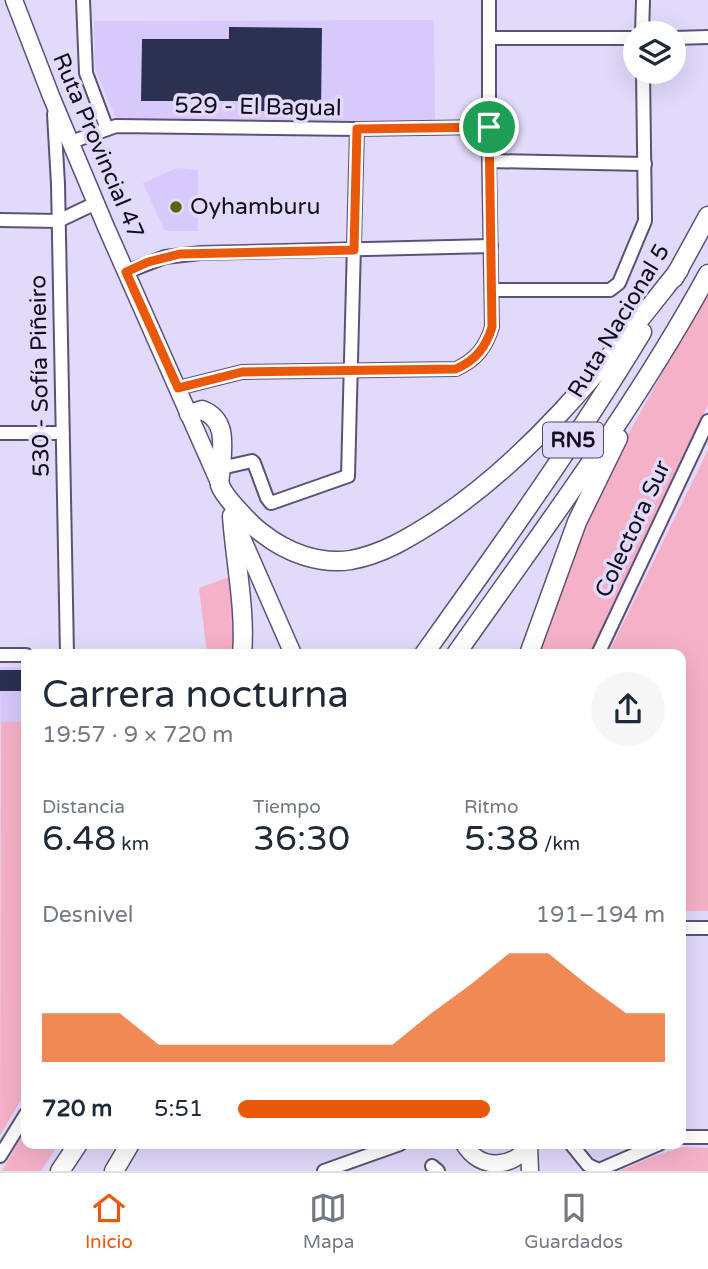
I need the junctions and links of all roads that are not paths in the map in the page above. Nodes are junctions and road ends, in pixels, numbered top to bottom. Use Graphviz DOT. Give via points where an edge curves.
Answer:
graph roads {
  1 [pos="15,0"];
  2 [pos="83,0"];
  3 [pos="489,0"];
  4 [pos="643,0"];
  5 [pos="642,21"];
  6 [pos="708,37"];
  7 [pos="489,38"];
  8 [pos="623,38"];
  9 [pos="686,38"];
  10 [pos="643,84"];
  11 [pos="51,96"];
  12 [pos="489,127"];
  13 [pos="107,129"];
  14 [pos="357,129"];
  15 [pos="71,142"];
  16 [pos="489,161"];
  17 [pos="645,164"];
  18 [pos="96,203"];
  19 [pos="708,216"];
  20 [pos="0,220"];
  21 [pos="58,221"];
  22 [pos="491,246"];
  23 [pos="354,250"];
  24 [pos="679,270"];
  25 [pos="126,272"];
  26 [pos="708,274"];
  27 [pos="492,289"];
  28 [pos="681,323"];
  29 [pos="351,371"];
  30 [pos="178,388"];
  31 [pos="189,414"];
  32 [pos="708,421"];
  33 [pos="0,433"];
  34 [pos="62,433"];
  35 [pos="220,476"];
  36 [pos="232,516"];
  37 [pos="67,649"];
  38 [pos="242,649"];
  39 [pos="291,649"];
  40 [pos="428,649"];
  41 [pos="460,649"];
  42 [pos="531,649"];
  43 [pos="600,649"];
  44 [pos="0,655"];
  45 [pos="21,655"];
  46 [pos="686,928"];
  47 [pos="708,928"];
  48 [pos="21,1122"];
  49 [pos="686,1137"];
  50 [pos="708,1137"];
  51 [pos="62,1149"];
  52 [pos="75,1149"];
  53 [pos="127,1149"];
  54 [pos="386,1149"];
  55 [pos="526,1149"];
  56 [pos="530,1149"];
  57 [pos="575,1149"];
  58 [pos="647,1149"];
  59 [pos="468,1150"];
  60 [pos="0,1156"];
  61 [pos="48,1171"];
  62 [pos="60,1171"];
  63 [pos="114,1171"];
  64 [pos="324,1171"];
  65 [pos="490,1171"];
  66 [pos="530,1171"];
  1 -- 11 [label="main road, Ruta Provincial 47"];
  2 -- 13 [label="street" via="86,73"];
  3 -- 7 [label="street"];
  4 -- 5 [label="street"];
  6 -- 9 [label="street"];
  7 -- 8 [label="street"];
  7 -- 12 [label="street"];
  10 -- 17 [label="street"];
  11 -- 15 [label="main road, Ruta Provincial 47"];
  11 -- 21 [label="street, 530 - Sofía Piñeiro"];
  12 -- 14 [label="street, 529 - El Bagual"];
  12 -- 16 [label="street"];
  13 -- 14 [label="street, 529 - El Bagual"];
  13 -- 15 [label="street, 529 - El Bagual"];
  14 -- 23 [label="street"];
  15 -- 18 [label="main road, Ruta Provincial 47"];
  16 -- 17 [label="street"];
  16 -- 22 [label="street"];
  17 -- 27 [label="street" via="643,228 614,289"];
  18 -- 21 [label="street"];
  18 -- 25 [label="main road, Ruta Provincial 47"];
  19 -- 24 [label="highway, Ruta Nacional 5 / RN5"];
  20 -- 21 [label="street"];
  21 -- 34 [label="street, 530 - Sofía Piñeiro"];
  22 -- 23 [label="street"];
  22 -- 27 [label="street"];
  23 -- 25 [label="street" via="180,254"];
  23 -- 29 [label="street"];
  24 -- 35 [label="highway" via="601,368 519,457 458,506 396,546 348,560 304,556 281,547 239,510"];
  24 -- 40 [label="highway, Ruta Nacional 5 / RN5" via="600,400"];
  25 -- 30 [label="main road, Ruta Provincial 47"];
  26 -- 28 [label="highway, RN5"];
  27 -- 29 [label="street" via="492,327 485,346 456,369"];
  28 -- 41 [label="highway, RN5"];
  28 -- 42 [label="highway" via="577,522"];
  29 -- 30 [label="street" via="242,372"];
  29 -- 35 [label="street" via="348,476 269,502 252,461"];
  30 -- 31 [label="main road, Ruta Provincial 47"];
  31 -- 35 [label="highway" via="202,411 221,427"];
  32 -- 43 [label="street, Colectora Sur"];
  33 -- 34 [label="street"];
  34 -- 37 [label="street, 530 - Sofía Piñeiro"];
  35 -- 36 [label="main road"];
  36 -- 38 [label="highway"];
  36 -- 39 [label="main road"];
  44 -- 45 [label="street"];
  46 -- 47 [label="street"];
  48 -- 60 [label="street"];
  49 -- 50 [label="street"];
  51 -- 61 [label="highway"];
  52 -- 62 [label="highway"];
  53 -- 63 [label="highway"];
  54 -- 64 [label="street"];
  55 -- 59 [label="main road" via="514,1161 493,1165"];
  56 -- 66 [label="main road"];
  57 -- 58 [label="street" via="599,1170"];
  59 -- 65 [label="main road"];
}
